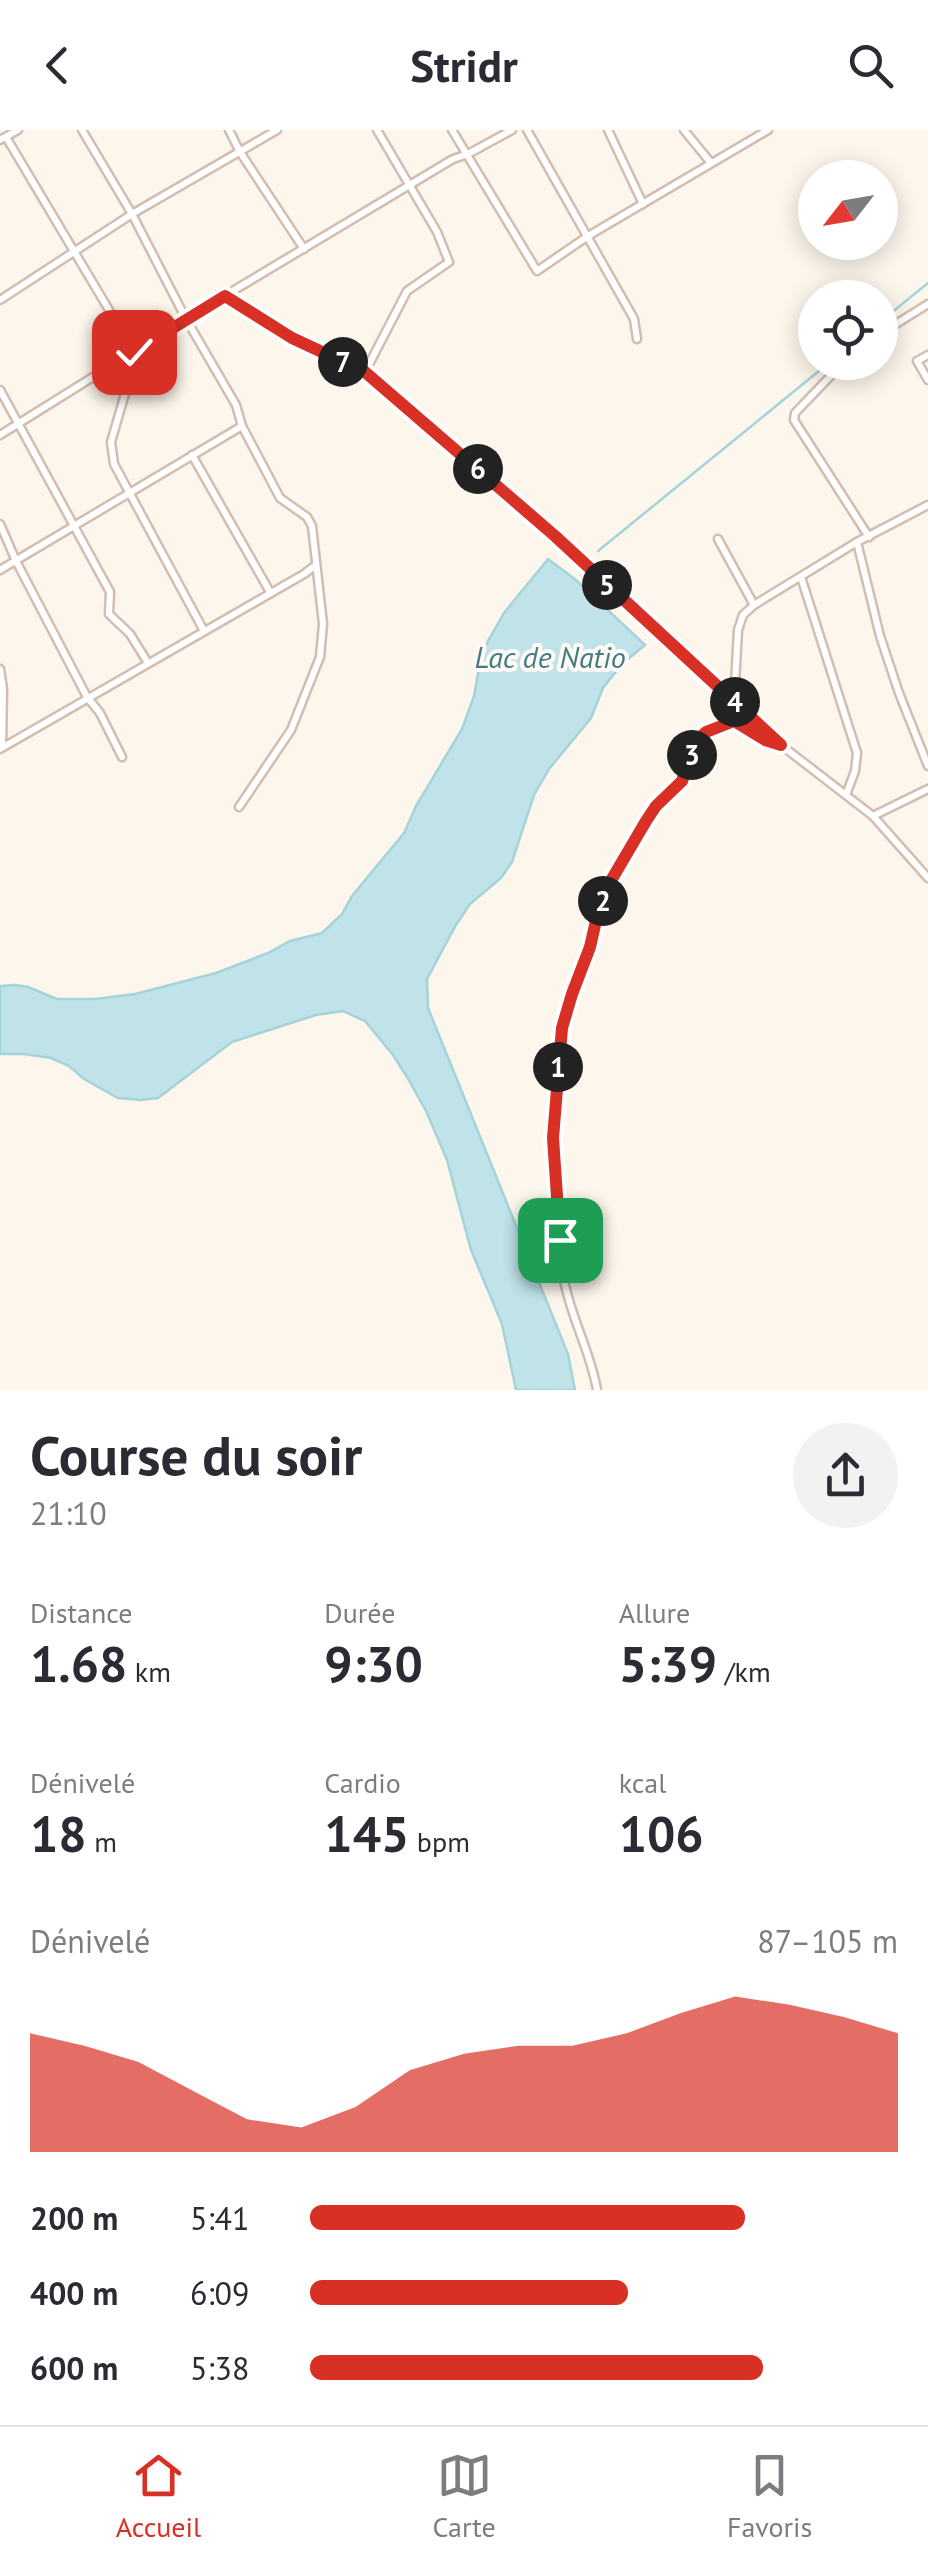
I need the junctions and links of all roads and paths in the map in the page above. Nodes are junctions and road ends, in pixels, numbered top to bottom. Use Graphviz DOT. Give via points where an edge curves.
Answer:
graph roads {
  1 [pos="18,130"];
  2 [pos="82,130"];
  3 [pos="229,130"];
  4 [pos="277,130"];
  5 [pos="377,130"];
  6 [pos="452,130"];
  7 [pos="512,130"];
  8 [pos="527,130"];
  9 [pos="608,130"];
  10 [pos="684,130"];
  11 [pos="768,130"];
  12 [pos="3,139"];
  13 [pos="240,152"];
  14 [pos="468,154"];
  15 [pos="711,163"];
  16 [pos="410,186"];
  17 [pos="643,204"];
  18 [pos="132,214"];
  19 [pos="588,236"];
  20 [pos="304,249"];
  21 [pos="73,251"];
  22 [pos="225,296"];
  23 [pos="0,300"];
  24 [pos="928,304"];
  25 [pos="186,318"];
  26 [pos="898,323"];
  27 [pos="637,339"];
  28 [pos="134,352"];
  29 [pos="928,355"];
  30 [pos="365,372"];
  31 [pos="827,380"];
  32 [pos="928,380"];
  33 [pos="0,390"];
  34 [pos="20,424"];
  35 [pos="242,426"];
  36 [pos="0,434"];
  37 [pos="192,456"];
  38 [pos="128,493"];
  39 [pos="926,509"];
  40 [pos="0,524"];
  41 [pos="76,525"];
  42 [pos="869,538"];
  43 [pos="718,539"];
  44 [pos="858,542"];
  45 [pos="16,561"];
  46 [pos="316,565"];
  47 [pos="0,570"];
  48 [pos="801,576"];
  49 [pos="270,592"];
  50 [pos="754,605"];
  51 [pos="204,631"];
  52 [pos="148,663"];
  53 [pos="0,669"];
  54 [pos="88,697"];
  55 [pos="734,702"];
  56 [pos="781,745"];
  57 [pos="1,748"];
  58 [pos="122,758"];
  59 [pos="928,766"];
  60 [pos="928,789"];
  61 [pos="846,795"];
  62 [pos="239,807"];
  63 [pos="873,816"];
  64 [pos="928,878"];
  65 [pos="596,1390"];
  1 -- 12 [label="street"];
  2 -- 18 [label="street"];
  3 -- 13 [label="street"];
  4 -- 13 [label="street"];
  5 -- 16 [label="street"];
  6 -- 14 [label="street"];
  7 -- 14 [label="street"];
  8 -- 19 [label="street"];
  9 -- 17 [label="street"];
  10 -- 15 [label="street"];
  11 -- 15 [label="street"];
  12 -- 21 [label="street"];
  13 -- 18 [label="street"];
  13 -- 20 [label="street"];
  14 -- 16 [label="street"];
  14 -- 19 [label="street" via="536,271"];
  15 -- 17 [label="street"];
  16 -- 20 [label="street"];
  16 -- 30 [label="street" via="448,262 407,292"];
  17 -- 19 [label="street"];
  18 -- 21 [label="street"];
  18 -- 25 [label="street"];
  19 -- 27 [label="street" via="634,320"];
  20 -- 22 [label="street"];
  21 -- 23 [label="street"];
  21 -- 28 [label="street"];
  22 -- 25 [label="street"];
  22 -- 30 [label="street"];
  24 -- 26 [label="street"];
  25 -- 28 [label="street"];
  25 -- 35 [label="street"];
  28 -- 34 [label="street"];
  28 -- 38 [label="street" via="111,442"];
  29 -- 32 [label="street" via="917,361"];
  30 -- 55 [label="street"];
  31 -- 42 [label="street" via="794,420"];
  33 -- 34 [label="street"];
  34 -- 36 [label="street"];
  34 -- 41 [label="street"];
  35 -- 37 [label="street"];
  35 -- 46 [label="street" via="280,498 312,526"];
  37 -- 38 [label="street"];
  37 -- 49 [label="street"];
  38 -- 41 [label="street"];
  38 -- 51 [label="street"];
  39 -- 42 [label="street"];
  40 -- 45 [label="street"];
  41 -- 45 [label="street"];
  41 -- 52 [label="street" via="110,592 109,614"];
  42 -- 44 [label="street"];
  43 -- 50 [label="street"];
  44 -- 48 [label="street"];
  44 -- 59 [label="street" via="880,636"];
  45 -- 47 [label="street"];
  45 -- 54 [label="street"];
  46 -- 49 [label="street"];
  46 -- 62 [label="street" via="324,624 320,657 291,730"];
  48 -- 50 [label="street"];
  48 -- 61 [label="street" via="857,752"];
  49 -- 51 [label="street"];
  50 -- 55 [label="street" via="738,630"];
  51 -- 52 [label="street"];
  52 -- 54 [label="street"];
  53 -- 57 [label="street"];
  54 -- 57 [label="street"];
  54 -- 58 [label="street"];
  55 -- 56 [label="street"];
  56 -- 61 [label="street"];
  56 -- 65 [label="street" via="734,721 698,739 682,781 656,806 609,884 562,1028 553,1138 560,1240 565,1284"];
  60 -- 63 [label="street"];
  61 -- 63 [label="street"];
  63 -- 64 [label="street"];
}
